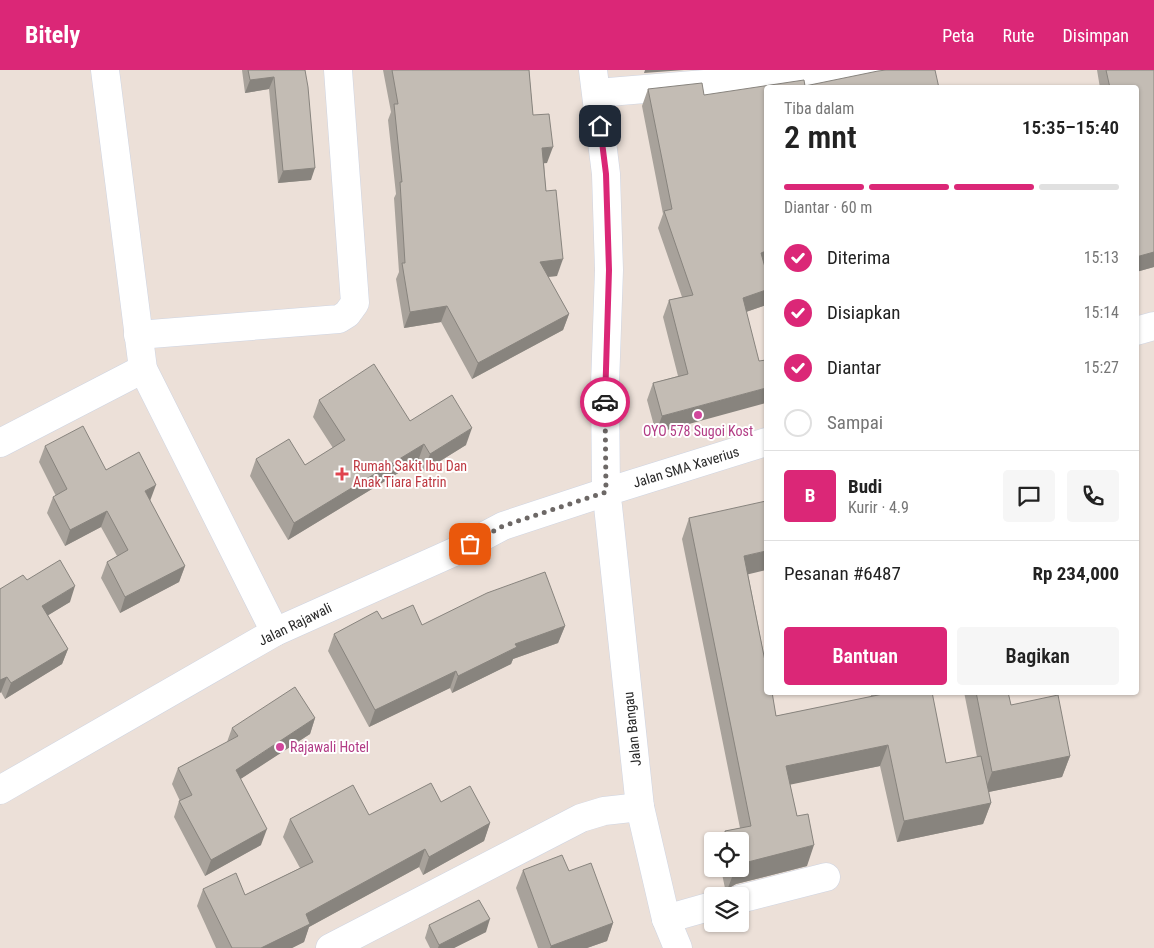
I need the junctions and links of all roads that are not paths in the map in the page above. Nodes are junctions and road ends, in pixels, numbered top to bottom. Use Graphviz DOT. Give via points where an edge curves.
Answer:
graph roads {
  1 [pos="104,70"];
  2 [pos="338,70"];
  3 [pos="901,70"];
  4 [pos="595,81"];
  5 [pos="1154,326"];
  6 [pos="1139,330"];
  7 [pos="138,335"];
  8 [pos="143,369"];
  9 [pos="0,443"];
  10 [pos="764,443"];
  11 [pos="607,499"];
  12 [pos="454,552"];
  13 [pos="275,632"];
  14 [pos="0,790"];
  15 [pos="640,807"];
  16 [pos="826,877"];
  17 [pos="749,897"];
  18 [pos="704,908"];
  19 [pos="666,919"];
  20 [pos="330,948"];
  21 [pos="678,948"];
  1 -- 7 [label="street"];
  2 -- 7 [label="street" via="355,303 347,314 339,319"];
  3 -- 4 [label="street" via="764,79"];
  4 -- 11 [label="street, Jalan Bangau" via="606,174 609,270 605,385"];
  5 -- 6 [label="street"];
  7 -- 8 [label="street"];
  8 -- 9 [label="street"];
  8 -- 13 [label="street"];
  10 -- 11 [label="street, Jalan SMA Xaverius" via="647,479"];
  11 -- 12 [label="street, Jalan SMA Xaverius" via="509,542"];
  11 -- 15 [label="street, Jalan Bangau"];
  12 -- 13 [label="street, Jalan Rajawali"];
  13 -- 14 [label="street, Jalan Rajawali"];
  15 -- 19 [label="street, Jalan Bangau"];
  15 -- 20 [label="street" via="604,811 580,818"];
  16 -- 17 [label="street"];
  18 -- 19 [label="street"];
  19 -- 21 [label="street, Jalan Bangau"];
}
